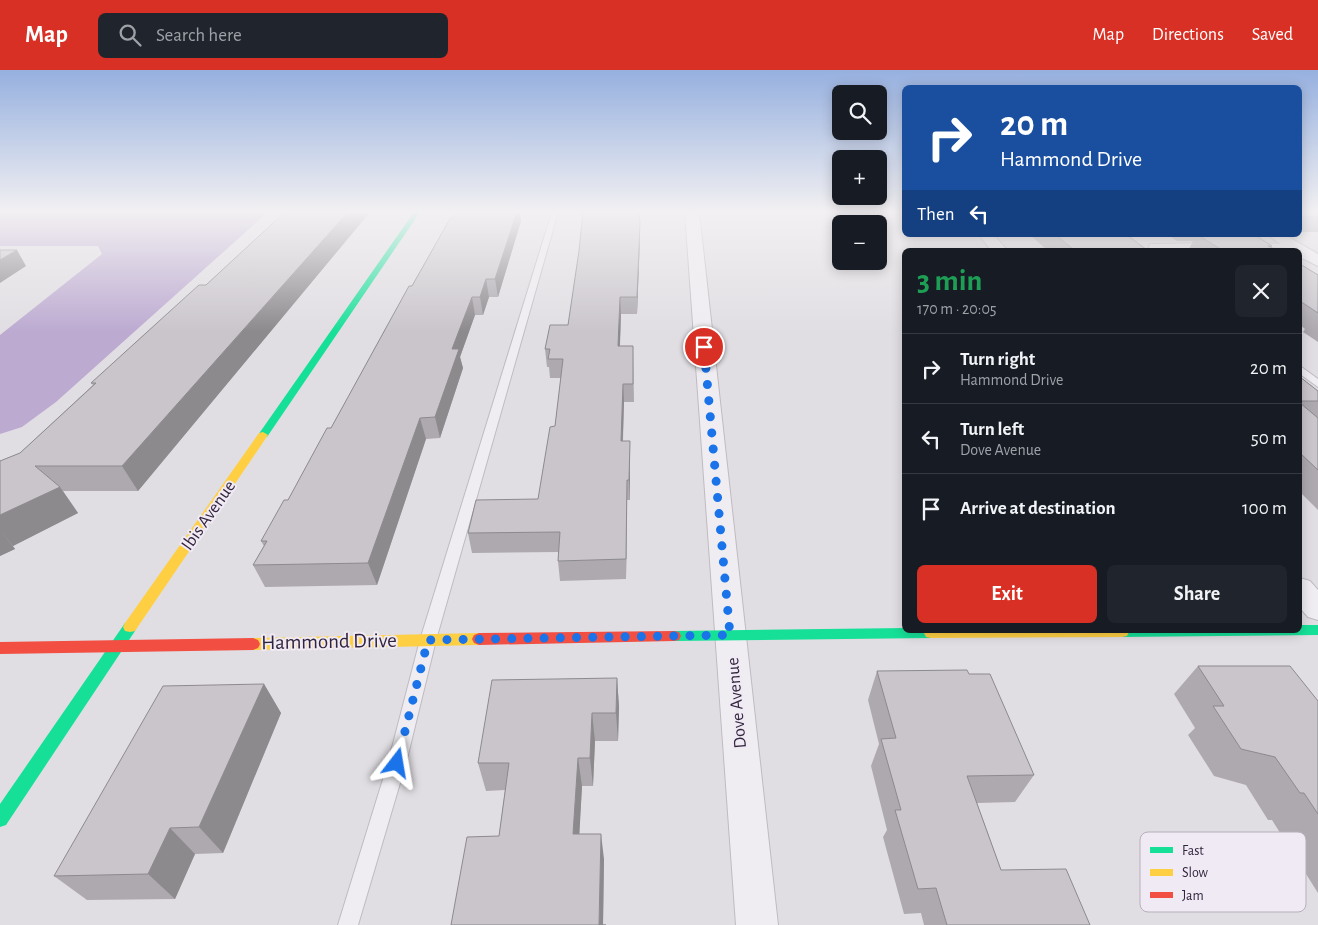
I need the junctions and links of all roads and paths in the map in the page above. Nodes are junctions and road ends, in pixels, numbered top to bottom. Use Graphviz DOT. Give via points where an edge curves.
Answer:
graph roads {
  1 [pos="389,252"];
  2 [pos="543,252"];
  3 [pos="696,252"];
  4 [pos="1303,252"];
  5 [pos="1318,261"];
  6 [pos="1302,371"];
  7 [pos="1318,384"];
  8 [pos="1302,591"];
  9 [pos="1318,610"];
  10 [pos="1302,630"];
  11 [pos="1318,630"];
  12 [pos="965,633"];
  13 [pos="730,635"];
  14 [pos="428,640"];
  15 [pos="118,644"];
  16 [pos="0,648"];
  17 [pos="0,818"];
  18 [pos="348,925"];
  19 [pos="757,925"];
  1 -- 15 [label="street, Ibis Avenue"];
  2 -- 14 [label="lane"];
  3 -- 13 [label="street, Dove Avenue"];
  4 -- 5 [label="street"];
  6 -- 7 [label="lane"];
  8 -- 9 [label="street"];
  10 -- 11 [label="street, Hammond Drive"];
  12 -- 13 [label="street, Hammond Drive"];
  13 -- 14 [label="street, Hammond Drive"];
  13 -- 19 [label="street, Dove Avenue"];
  14 -- 15 [label="street, Hammond Drive"];
  14 -- 18 [label="lane" via="397,763"];
  15 -- 16 [label="street, Hammond Drive"];
  15 -- 17 [label="street, Ibis Avenue"];
}
